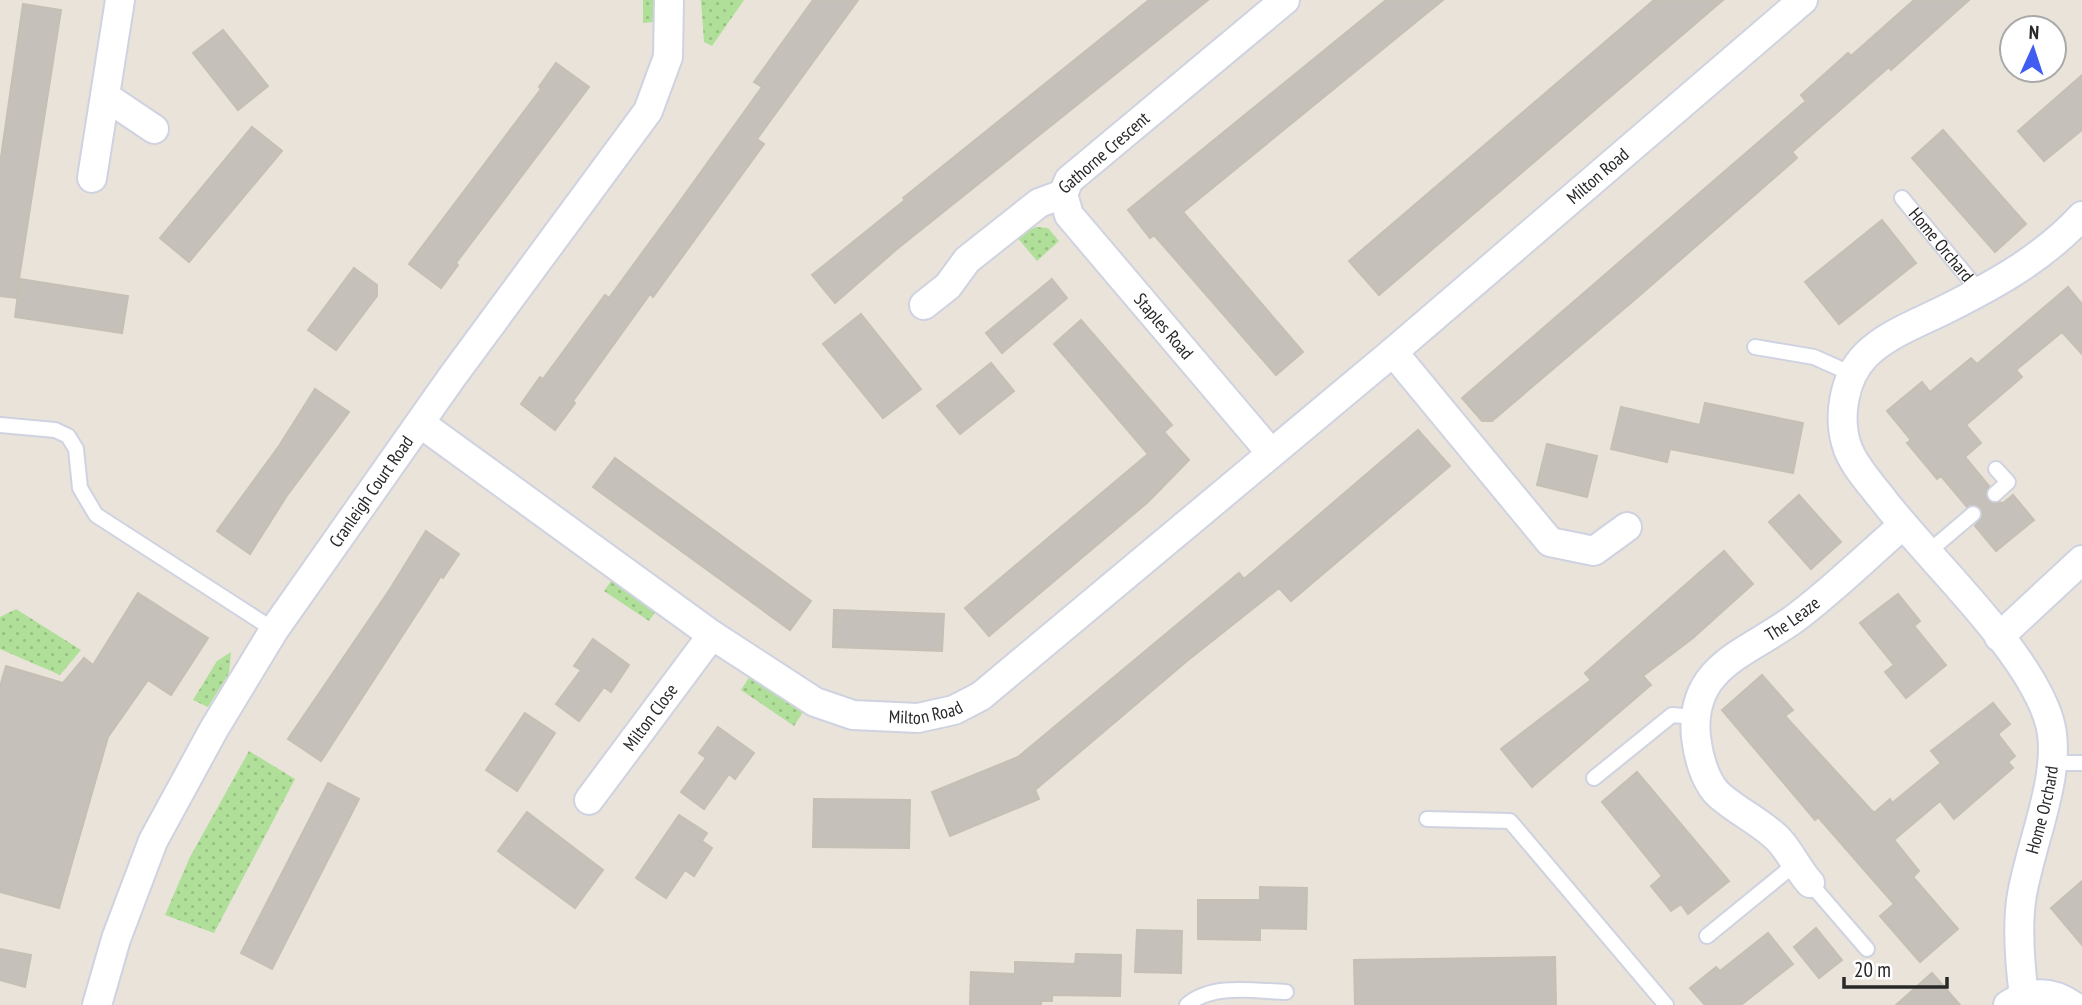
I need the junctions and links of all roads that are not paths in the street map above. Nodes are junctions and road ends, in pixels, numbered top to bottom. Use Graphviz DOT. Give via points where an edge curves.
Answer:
graph roads {
  1 [pos="120,0"];
  2 [pos="669,0"];
  3 [pos="1285,0"];
  4 [pos="1803,0"];
  5 [pos="105,96"];
  6 [pos="154,130"];
  7 [pos="92,178"];
  8 [pos="1063,194"];
  9 [pos="1902,198"];
  10 [pos="2082,216"];
  11 [pos="1980,292"];
  12 [pos="924,305"];
  13 [pos="1755,348"];
  14 [pos="1393,352"];
  15 [pos="1853,374"];
  16 [pos="420,423"];
  17 [pos="0,425"];
  18 [pos="1270,453"];
  19 [pos="1996,469"];
  20 [pos="1995,494"];
  21 [pos="1973,514"];
  22 [pos="1903,525"];
  23 [pos="1627,527"];
  24 [pos="1927,554"];
  25 [pos="2081,562"];
  26 [pos="274,630"];
  27 [pos="712,635"];
  28 [pos="1999,637"];
  29 [pos="1694,717"];
  30 [pos="2051,763"];
  31 [pos="2082,763"];
  32 [pos="1594,778"];
  33 [pos="589,800"];
  34 [pos="1427,819"];
  35 [pos="1802,874"];
  36 [pos="1707,936"];
  37 [pos="1867,949"];
  38 [pos="1286,992"];
  39 [pos="2016,1000"];
  40 [pos="97,1005"];
  41 [pos="1187,1005"];
  42 [pos="1665,1005"];
  43 [pos="2071,1005"];
  1 -- 5 [label="street"];
  2 -- 16 [label="street, Cranleigh Court Road" via="668,57 648,111"];
  3 -- 8 [label="street, Gathorne Crescent" via="1069,180"];
  4 -- 14 [label="street, Milton Road"];
  5 -- 6 [label="street"];
  5 -- 7 [label="street"];
  8 -- 12 [label="street, Gathorne Crescent" via="1039,203 978,252"];
  8 -- 18 [label="street, Staples Road" via="1069,215"];
  9 -- 11 [label="lane, Home Orchard"];
  10 -- 11 [label="street, Home Orchard" via="2059,240"];
  11 -- 15 [label="street, Home Orchard" via="1890,337 1865,356"];
  13 -- 15 [label="lane" via="1814,357"];
  14 -- 18 [label="street, Milton Road"];
  14 -- 23 [label="street" via="1550,542 1594,551"];
  15 -- 22 [label="street, Home Orchard" via="1843,412 1848,449"];
  16 -- 26 [label="street, Cranleigh Court Road"];
  16 -- 27 [label="street, Milton Road"];
  17 -- 26 [label="lane" via="55,430 68,436 76,449 80,488 96,515"];
  18 -- 27 [label="street, Milton Road" via="981,696 954,710 918,718 884,718 832,710"];
  19 -- 20 [label="lane" via="2008,482"];
  21 -- 24 [label="lane"];
  22 -- 24 [label="street, Home Orchard"];
  22 -- 29 [label="street, The Leaze" via="1794,620 1723,663 1704,690"];
  24 -- 28 [label="street, Home Orchard"];
  25 -- 28 [label="street"];
  26 -- 40 [label="street, Cranleigh Court Road" via="153,841"];
  27 -- 33 [label="street, Milton Close"];
  28 -- 30 [label="street, Home Orchard" via="2039,691 2051,723"];
  29 -- 32 [label="lane" via="1672,715"];
  29 -- 35 [label="street, The Leaze" via="1698,757 1716,791 1780,842"];
  30 -- 31 [label="lane"];
  30 -- 39 [label="street, Home Orchard" via="2021,904"];
  34 -- 42 [label="lane" via="1510,821"];
  35 -- 36 [label="lane"];
  35 -- 37 [label="lane, The Leaze"];
  38 -- 41 [label="lane" via="1219,991 1196,997"];
  39 -- 43 [label="street" via="2042,993"];
}
